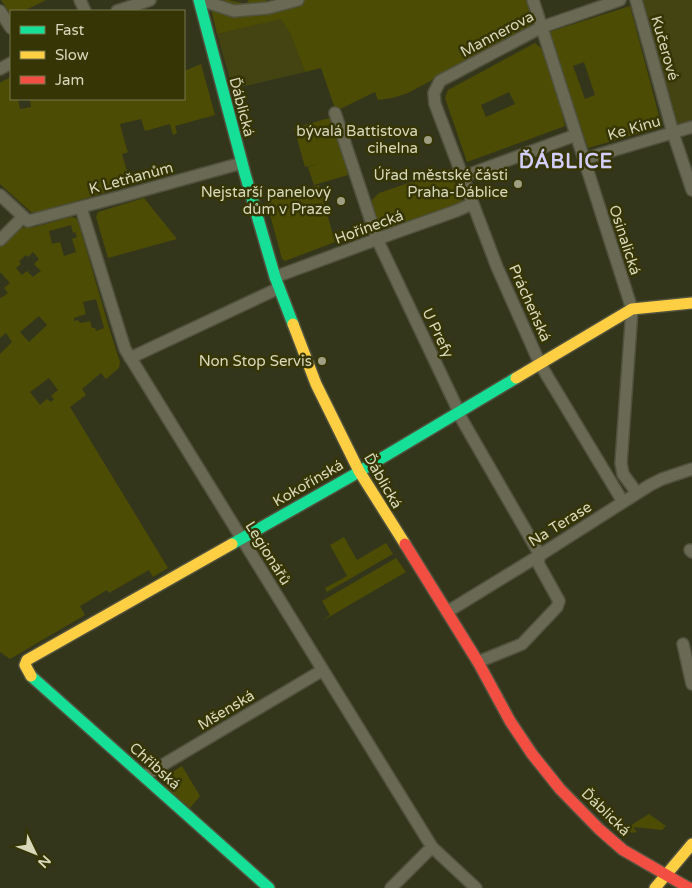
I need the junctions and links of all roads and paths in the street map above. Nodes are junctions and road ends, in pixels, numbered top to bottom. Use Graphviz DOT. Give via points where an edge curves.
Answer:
graph roads {
  1 [pos="150,0"];
  2 [pos="200,0"];
  3 [pos="298,0"];
  4 [pos="533,0"];
  5 [pos="620,0"];
  6 [pos="636,0"];
  7 [pos="120,10"];
  8 [pos="0,11"];
  9 [pos="10,26"];
  10 [pos="542,27"];
  11 [pos="434,104"];
  12 [pos="335,113"];
  13 [pos="692,127"];
  14 [pos="673,132"];
  15 [pos="576,135"];
  16 [pos="584,159"];
  17 [pos="242,163"];
  18 [pos="462,177"];
  19 [pos="692,190"];
  20 [pos="0,195"];
  21 [pos="472,204"];
  22 [pos="81,208"];
  23 [pos="26,219"];
  24 [pos="377,239"];
  25 [pos="0,240"];
  26 [pos="275,277"];
  27 [pos="279,288"];
  28 [pos="692,304"];
  29 [pos="632,309"];
  30 [pos="130,358"];
  31 [pos="540,364"];
  32 [pos="459,412"];
  33 [pos="692,469"];
  34 [pos="359,471"];
  35 [pos="637,493"];
  36 [pos="623,502"];
  37 [pos="242,538"];
  38 [pos="540,554"];
  39 [pos="446,612"];
  40 [pos="683,644"];
  41 [pos="478,662"];
  42 [pos="25,665"];
  43 [pos="323,670"];
  44 [pos="692,684"];
  45 [pos="144,776"];
  46 [pos="692,844"];
  47 [pos="432,847"];
  48 [pos="666,875"];
  49 [pos="269,888"];
  50 [pos="391,888"];
  51 [pos="476,888"];
  52 [pos="655,888"];
  53 [pos="689,888"];
  1 -- 7 [label="street"];
  2 -- 3 [label="street" via="234,11 268,8"];
  2 -- 17 [label="street, Ďáblická"];
  4 -- 10 [label="street, Osinalická"];
  5 -- 10 [label="street, Mannerova"];
  6 -- 14 [label="street, Kučerové"];
  8 -- 9 [label="street"];
  10 -- 11 [label="street, Mannerova" via="440,81 434,93"];
  10 -- 15 [label="street, Osinalická"];
  11 -- 18 [label="street, Prácheňská"];
  12 -- 24 [label="street, U Prefy"];
  13 -- 14 [label="street, Ke Kinu"];
  14 -- 16 [label="street, Ke Kinu"];
  14 -- 19 [label="street, Kučerové"];
  15 -- 16 [label="street, Osinalická"];
  15 -- 18 [label="street"];
  16 -- 29 [label="street, Osinalická"];
  17 -- 22 [label="street, K Letňanům"];
  17 -- 26 [label="street, Ďáblická"];
  18 -- 21 [label="street, Prácheňská"];
  20 -- 23 [label="street"];
  21 -- 24 [label="street, Hořínecká"];
  21 -- 31 [label="street, Prácheňská" via="496,267"];
  22 -- 23 [label="street, K Letňanům"];
  22 -- 30 [label="street, Legionářů"];
  23 -- 25 [label="street"];
  24 -- 26 [label="street, Hořínecká"];
  24 -- 32 [label="street, U Prefy"];
  26 -- 27 [label="street, Ďáblická"];
  27 -- 30 [label="street"];
  27 -- 34 [label="street, Ďáblická" via="316,384"];
  28 -- 29 [label="street, Kokořínská"];
  29 -- 31 [label="street, Kokořínská"];
  29 -- 35 [label="street, Osinalická" via="621,463 624,474"];
  30 -- 37 [label="street, Legionářů"];
  31 -- 32 [label="street, Kokořínská"];
  31 -- 36 [label="street, Prácheňská"];
  32 -- 34 [label="street, Kokořínská"];
  32 -- 38 [label="street, U Prefy"];
  33 -- 35 [label="street, Na Terase" via="662,479"];
  34 -- 37 [label="street, Kokořínská"];
  34 -- 39 [label="street, Ďáblická"];
  35 -- 36 [label="street, Na Terase"];
  36 -- 38 [label="street, Na Terase"];
  37 -- 42 [label="street, Kokořínská" via="27,660"];
  37 -- 43 [label="street, Legionářů"];
  38 -- 39 [label="street, Na Terase"];
  38 -- 41 [label="street, U Prefy" via="538,564 559,601 557,607 522,644"];
  39 -- 41 [label="street, Ďáblická"];
  40 -- 44 [label="street"];
  41 -- 48 [label="street, Ďáblická" via="510,721 560,789 623,850"];
  42 -- 45 [label="street, Chřibská" via="29,674"];
  43 -- 45 [label="street, Mšenská"];
  43 -- 47 [label="street, Legionářů"];
  45 -- 49 [label="street, Chřibská"];
  46 -- 48 [label="street"];
  47 -- 50 [label="street"];
  47 -- 51 [label="street, Legionářů"];
  48 -- 52 [label="street"];
  48 -- 53 [label="street, Ďáblická"];
}
